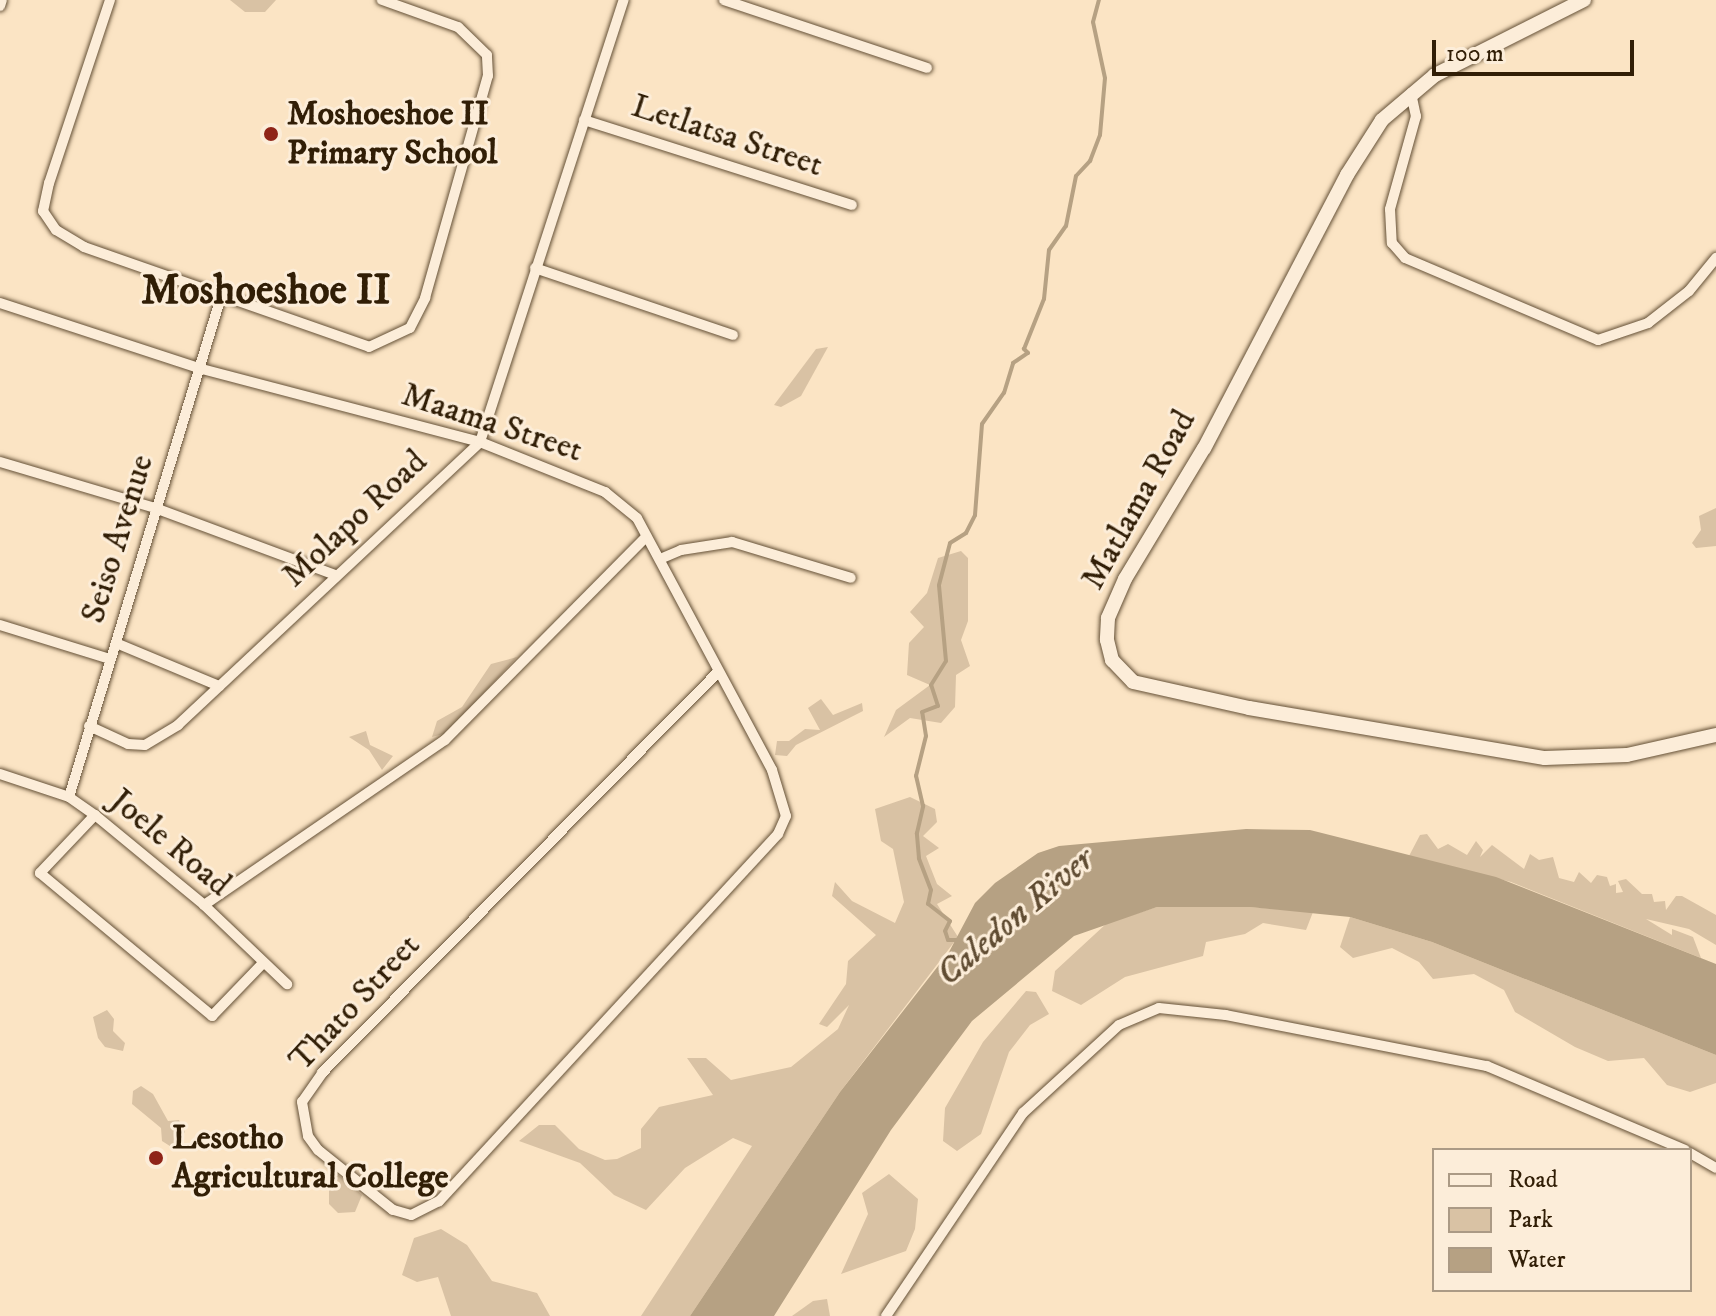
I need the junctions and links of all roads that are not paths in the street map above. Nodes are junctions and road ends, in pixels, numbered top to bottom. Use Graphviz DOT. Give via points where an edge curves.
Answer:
graph roads {
  1 [pos="2,0"];
  2 [pos="110,0"];
  3 [pos="382,0"];
  4 [pos="624,0"];
  5 [pos="724,0"];
  6 [pos="1584,0"];
  7 [pos="0,6"];
  8 [pos="927,68"];
  9 [pos="1411,93"];
  10 [pos="584,120"];
  11 [pos="852,205"];
  12 [pos="1716,258"];
  13 [pos="535,268"];
  14 [pos="221,297"];
  15 [pos="0,303"];
  16 [pos="733,335"];
  17 [pos="202,369"];
  18 [pos="480,442"];
  19 [pos="0,462"];
  20 [pos="155,508"];
  21 [pos="646,537"];
  22 [pos="660,559"];
  23 [pos="335,575"];
  24 [pos="851,578"];
  25 [pos="0,625"];
  26 [pos="116,643"];
  27 [pos="110,659"];
  28 [pos="718,672"];
  29 [pos="219,686"];
  30 [pos="89,726"];
  31 [pos="1716,735"];
  32 [pos="0,774"];
  33 [pos="69,797"];
  34 [pos="95,815"];
  35 [pos="786,816"];
  36 [pos="204,905"];
  37 [pos="263,963"];
  38 [pos="287,984"];
  39 [pos="1680,1148"];
  40 [pos="1692,1154"];
  41 [pos="1716,1168"];
  42 [pos="886,1316"];
  1 -- 7 [label="street"];
  2 -- 14 [label="street" via="43,211 56,230 84,247"];
  3 -- 14 [label="street" via="458,27 487,55 488,76 425,298 410,328 369,347"];
  4 -- 10 [label="street, Molapo Road"];
  5 -- 8 [label="street"];
  6 -- 9 [label="street, Matlama Road" via="1435,75"];
  9 -- 12 [label="street" via="1416,116 1390,209 1392,243 1405,258 1598,340 1648,323 1689,291"];
  9 -- 31 [label="street, Matlama Road" via="1382,120 1360,152 1204,448 1125,579 1108,618 1112,660 1133,682 1169,691 1545,758 1627,755"];
  10 -- 11 [label="street, Letlatsa Street"];
  10 -- 13 [label="street, Molapo Road"];
  13 -- 16 [label="street"];
  13 -- 18 [label="street, Molapo Road"];
  14 -- 17 [label="street, Seiso Avenue"];
  15 -- 17 [label="street, Maama Street"];
  17 -- 18 [label="street, Maama Street"];
  17 -- 20 [label="street, Seiso Avenue"];
  18 -- 21 [label="street, Maama Street" via="605,492 626,506"];
  18 -- 23 [label="street, Molapo Road"];
  19 -- 20 [label="street"];
  20 -- 23 [label="street"];
  20 -- 26 [label="street, Seiso Avenue"];
  21 -- 22 [label="street, Maama Street"];
  21 -- 36 [label="street" via="445,740"];
  22 -- 24 [label="street" via="732,542"];
  22 -- 28 [label="street, Maama Street"];
  23 -- 29 [label="street, Molapo Road"];
  25 -- 27 [label="street"];
  26 -- 27 [label="street, Seiso Avenue"];
  26 -- 29 [label="street"];
  27 -- 30 [label="street, Seiso Avenue"];
  28 -- 35 [label="street, Maama Street" via="772,770"];
  28 -- 35 [label="street, Thato Street" via="322,1073 302,1102 308,1136 393,1210 411,1215 439,1201 778,834"];
  29 -- 30 [label="street, Molapo Road" via="178,725 145,745"];
  30 -- 33 [label="street, Seiso Avenue"];
  32 -- 33 [label="street, Joele Road"];
  33 -- 34 [label="street, Joele Road"];
  34 -- 36 [label="street, Joele Road"];
  34 -- 37 [label="street" via="40,873 212,1016"];
  36 -- 37 [label="street, Joele Road"];
  37 -- 38 [label="street, Joele Road"];
  39 -- 42 [label="street" via="1487,1066 1226,1015 1159,1008 1119,1025 1023,1113"];
  40 -- 41 [label="street"];
}
